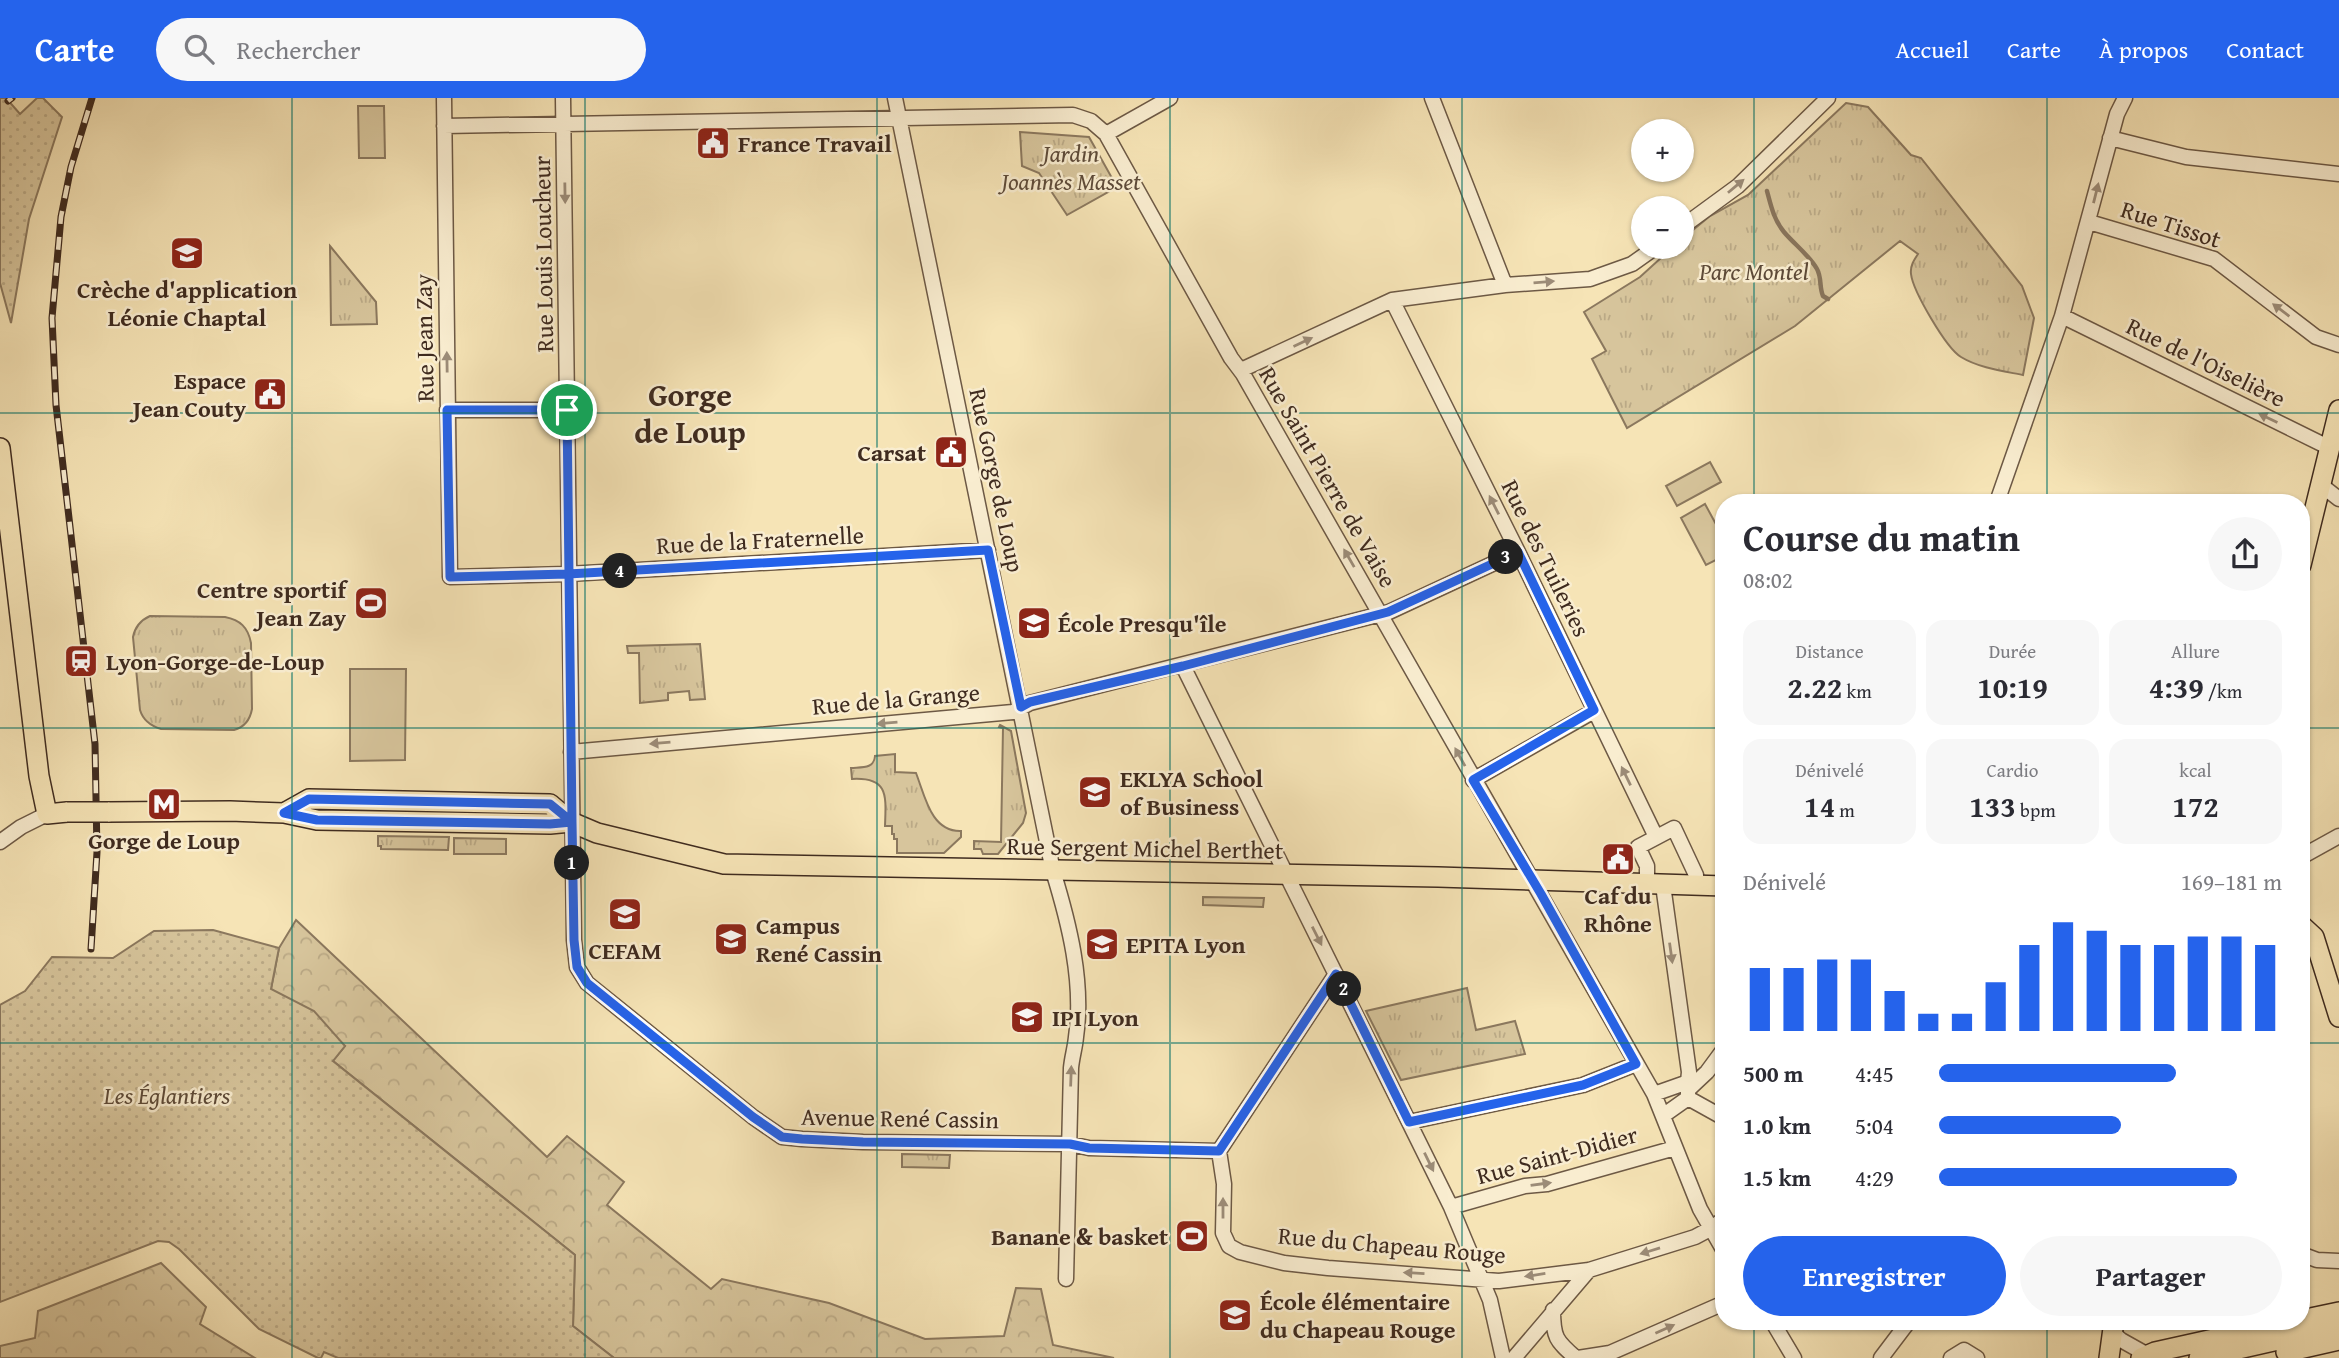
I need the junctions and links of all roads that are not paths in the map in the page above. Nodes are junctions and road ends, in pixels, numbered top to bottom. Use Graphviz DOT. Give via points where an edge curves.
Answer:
graph roads {
  1 [pos="444,98"];
  2 [pos="563,98"];
  3 [pos="895,98"];
  4 [pos="1170,98"];
  5 [pos="1432,98"];
  6 [pos="1828,98"];
  7 [pos="2124,98"];
  8 [pos="899,119"];
  9 [pos="564,125"];
  10 [pos="444,127"];
  11 [pos="1106,134"];
  12 [pos="2110,138"];
  13 [pos="2339,174"];
  14 [pos="1694,218"];
  15 [pos="2089,222"];
  16 [pos="1639,259"];
  17 [pos="1505,285"];
  18 [pos="1392,300"];
  19 [pos="2062,316"];
  20 [pos="2339,345"];
  21 [pos="1241,370"];
  22 [pos="447,410"];
  23 [pos="567,410"];
  24 [pos="2339,410"];
  25 [pos="0,448"];
  26 [pos="2330,448"];
  27 [pos="2321,485"];
  28 [pos="2000,494"];
  29 [pos="2339,499"];
  30 [pos="2310,529"];
  31 [pos="988,550"];
  32 [pos="1518,552"];
  33 [pos="568,574"];
  34 [pos="450,577"];
  35 [pos="1380,614"];
  36 [pos="1183,666"];
  37 [pos="1021,707"];
  38 [pos="1594,710"];
  39 [pos="571,752"];
  40 [pos="1473,780"];
  41 [pos="47,814"];
  42 [pos="572,822"];
  43 [pos="2339,836"];
  44 [pos="1656,837"];
  45 [pos="0,842"];
  46 [pos="2310,852"];
  47 [pos="1053,871"];
  48 [pos="1286,875"];
  49 [pos="1531,879"];
  50 [pos="1655,885"];
  51 [pos="1696,886"];
  52 [pos="1715,889"];
  53 [pos="2310,933"];
  54 [pos="1336,974"];
  55 [pos="2339,1017"];
  56 [pos="1715,1062"];
  57 [pos="1636,1064"];
  58 [pos="1689,1089"];
  59 [pos="1654,1094"];
  60 [pos="1715,1111"];
  61 [pos="1664,1115"];
  62 [pos="1409,1122"];
  63 [pos="1070,1144"];
  64 [pos="1675,1148"];
  65 [pos="1219,1151"];
  66 [pos="1451,1207"];
  67 [pos="1715,1225"];
  68 [pos="1710,1229"];
  69 [pos="1715,1237"];
  70 [pos="2310,1257"];
  71 [pos="2339,1261"];
  72 [pos="1589,1270"];
  73 [pos="1482,1278"];
  74 [pos="1066,1279"];
  75 [pos="1715,1307"];
  76 [pos="1553,1310"];
  77 [pos="2339,1312"];
  78 [pos="2310,1318"];
  79 [pos="2339,1326"];
  80 [pos="1777,1330"];
  81 [pos="1902,1330"];
  82 [pos="2112,1330"];
  83 [pos="2115,1330"];
  84 [pos="2256,1330"];
  85 [pos="2339,1340"];
  86 [pos="2339,1353"];
  87 [pos="2144,1356"];
  88 [pos="1503,1358"];
  89 [pos="1514,1358"];
  90 [pos="1577,1358"];
  91 [pos="1794,1358"];
  92 [pos="1881,1358"];
  93 [pos="1951,1358"];
  94 [pos="1977,1358"];
  95 [pos="2109,1358"];
  96 [pos="2199,1358"];
  97 [pos="2258,1358"];
  98 [pos="2316,1358"];
  1 -- 10 [label="street, Rue Jean Zay"];
  2 -- 9 [label="street, Rue Louis Loucheur"];
  3 -- 8 [label="street, Rue Gorge de Loup"];
  4 -- 11 [label="street"];
  5 -- 17 [label="street"];
  14 -- 6 [label="street, one-way" via="1738,186"];
  7 -- 12 [label="street"];
  8 -- 9 [label="street"];
  8 -- 11 [label="street" via="1073,116 1091,121"];
  8 -- 31 [label="street, Rue Gorge de Loup"];
  9 -- 10 [label="street"];
  9 -- 23 [label="street, Rue Louis Loucheur, one-way"];
  22 -- 10 [label="street, Rue Jean Zay, one-way"];
  11 -- 21 [label="street, Rue Saint Pierre de Vaise"];
  12 -- 13 [label="street" via="2186,157"];
  15 -- 12 [label="street, one-way"];
  15 -- 19 [label="street"];
  20 -- 15 [label="street, Rue Tissot, one-way" via="2316,337 2214,259"];
  17 -- 16 [label="street, one-way" via="1590,278"];
  17 -- 18 [label="street"];
  21 -- 18 [label="street, one-way"];
  32 -- 18 [label="street, Rue des Tuileries, one-way"];
  26 -- 19 [label="street, Rue de l'Oiselière, one-way"];
  19 -- 28 [label="street"];
  35 -- 21 [label="street, Rue Saint Pierre de Vaise, one-way"];
  22 -- 23 [label="street"];
  22 -- 34 [label="street, Rue Jean Zay"];
  23 -- 33 [label="street, Rue Louis Loucheur"];
  24 -- 26 [label="main road"];
  25 -- 41 [label="main road"];
  26 -- 27 [label="main road"];
  27 -- 29 [label="street"];
  27 -- 30 [label="main road"];
  31 -- 33 [label="street, Rue de la Fraternelle"];
  31 -- 37 [label="street, Rue Gorge de Loup"];
  32 -- 35 [label="street, Rue de la Grange"];
  32 -- 38 [label="street, Rue des Tuileries"];
  33 -- 34 [label="street, Rue de la Fraternelle"];
  33 -- 39 [label="street, Rue Louis Loucheur"];
  35 -- 36 [label="street, Rue de la Grange"];
  40 -- 35 [label="street, Rue Saint Pierre de Vaise, one-way"];
  36 -- 37 [label="street, Rue de la Grange"];
  36 -- 48 [label="street"];
  37 -- 39 [label="street, Rue de la Grange, one-way" via="1013,712"];
  37 -- 47 [label="street, Rue Gorge de Loup"];
  38 -- 40 [label="street"];
  44 -- 38 [label="street, Rue des Tuileries, one-way"];
  39 -- 42 [label="street, Rue Louis Loucheur"];
  40 -- 49 [label="street, Rue Saint Pierre de Vaise"];
  41 -- 42 [label="main road, Rue Sergent Michel Berthet, bridge" via="230,811 284,813 317,820"];
  41 -- 45 [label="street"];
  42 -- 47 [label="main road, Rue Sergent Michel Berthet" via="597,833 724,864"];
  42 -- 63 [label="street, Avenue René Cassin" via="574,940 577,967 587,983 782,1137"];
  43 -- 46 [label="street"];
  44 -- 50 [label="street" via="1639,847"];
  44 -- 51 [label="street" via="1674,828 1696,876"];
  47 -- 48 [label="main road, Rue Sergent Michel Berthet"];
  63 -- 47 [label="street, Rue Gorge de Loup, one-way" via="1076,967"];
  48 -- 49 [label="main road, Rue Sergent Michel Berthet"];
  48 -- 54 [label="street, one-way"];
  49 -- 50 [label="main road, Rue Sergent Michel Berthet"];
  49 -- 57 [label="street, Rue Saint Pierre de Vaise"];
  50 -- 51 [label="main road, Rue Sergent Michel Berthet"];
  50 -- 58 [label="street, one-way"];
  51 -- 52 [label="main road, Rue Sergent Michel Berthet"];
  53 -- 55 [label="main road"];
  54 -- 62 [label="street"];
  54 -- 65 [label="street"];
  56 -- 58 [label="street"];
  57 -- 59 [label="street, Rue Saint Pierre de Vaise"];
  57 -- 62 [label="street" via="1583,1085"];
  58 -- 59 [label="street"];
  58 -- 60 [label="street"];
  58 -- 61 [label="street"];
  59 -- 61 [label="street, Rue Saint Pierre de Vaise"];
  61 -- 64 [label="street, Rue Saint Pierre de Vaise"];
  62 -- 66 [label="street, one-way"];
  63 -- 65 [label="street, Avenue René Cassin"];
  63 -- 74 [label="street, Rue Gorge de Loup"];
  66 -- 64 [label="street, Rue Saint-Didier, one-way"];
  64 -- 68 [label="street, Rue Saint Pierre de Vaise"];
  73 -- 65 [label="street, Rue du Chapeau Rouge, one-way" via="1328,1268 1234,1250 1223,1233"];
  66 -- 73 [label="street"];
  67 -- 68 [label="street, Rue du Chapeau Rouge"];
  68 -- 69 [label="street, Rue Saint Pierre de Vaise"];
  68 -- 72 [label="street, Rue du Chapeau Rouge, one-way"];
  70 -- 71 [label="street"];
  72 -- 73 [label="street, Rue du Chapeau Rouge, one-way" via="1499,1281"];
  72 -- 76 [label="street"];
  73 -- 88 [label="street"];
  90 -- 75 [label="street, one-way" via="1610,1353"];
  76 -- 89 [label="street"];
  76 -- 90 [label="street" via="1553,1331 1559,1344"];
  77 -- 78 [label="main road"];
  79 -- 96 [label="main road"];
  80 -- 91 [label="street"];
  81 -- 92 [label="street"];
  82 -- 95 [label="main road"];
  83 -- 87 [label="street" via="2120,1340"];
  84 -- 87 [label="main road"];
  85 -- 97 [label="main road"];
  86 -- 98 [label="main road"];
  93 -- 94 [label="street" via="1964,1350"];
}
